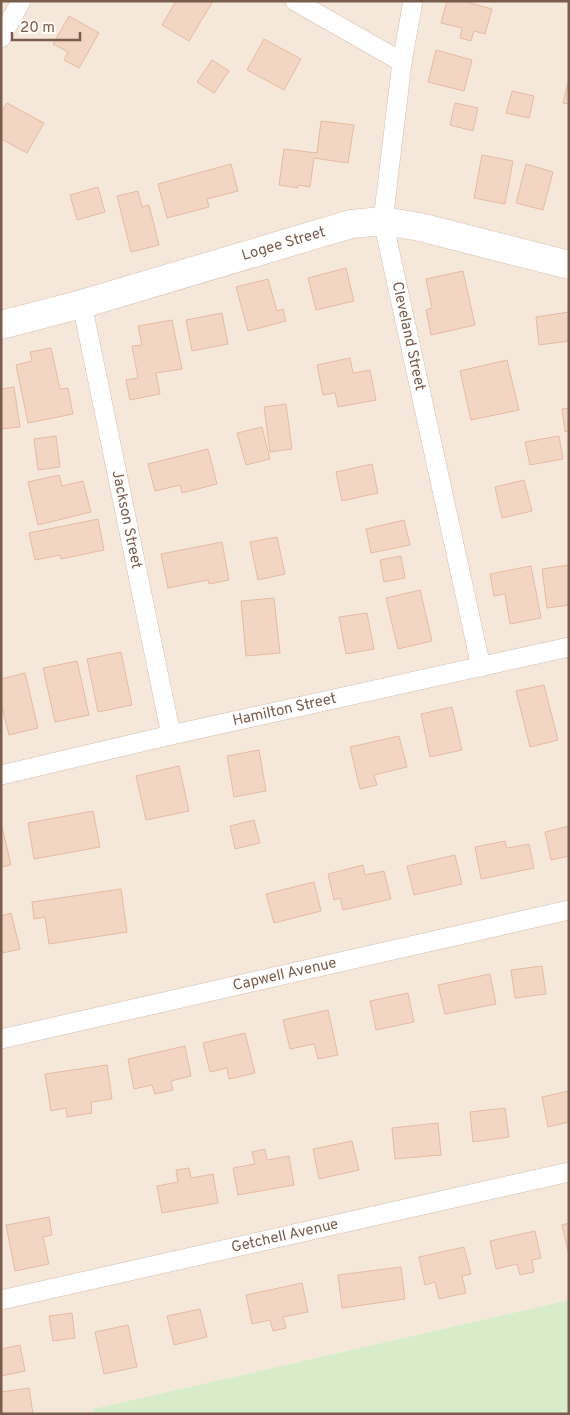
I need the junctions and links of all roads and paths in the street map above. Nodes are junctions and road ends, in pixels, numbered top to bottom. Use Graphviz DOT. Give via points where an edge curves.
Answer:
graph roads {
  1 [pos="22,1"];
  2 [pos="295,1"];
  3 [pos="413,1"];
  4 [pos="1,38"];
  5 [pos="402,62"];
  6 [pos="383,221"];
  7 [pos="569,265"];
  8 [pos="82,304"];
  9 [pos="1,325"];
  10 [pos="569,647"];
  11 [pos="481,667"];
  12 [pos="172,735"];
  13 [pos="1,775"];
  14 [pos="569,910"];
  15 [pos="1,1039"];
  16 [pos="569,1172"];
  17 [pos="1,1300"];
  1 -- 4 [label="street"];
  2 -- 5 [label="street"];
  3 -- 5 [label="street, Cleveland Street"];
  5 -- 6 [label="street, Cleveland Street"];
  6 -- 7 [label="street, Logee Street" via="420,227"];
  6 -- 8 [label="street, Logee Street" via="351,224"];
  6 -- 11 [label="street, Cleveland Street"];
  8 -- 9 [label="street, Logee Street"];
  8 -- 12 [label="street, Jackson Street"];
  10 -- 11 [label="street, Hamilton Street"];
  11 -- 12 [label="street, Hamilton Street"];
  12 -- 13 [label="street, Hamilton Street"];
  14 -- 15 [label="street, Capwell Avenue"];
  16 -- 17 [label="street, Getchell Avenue"];
}
